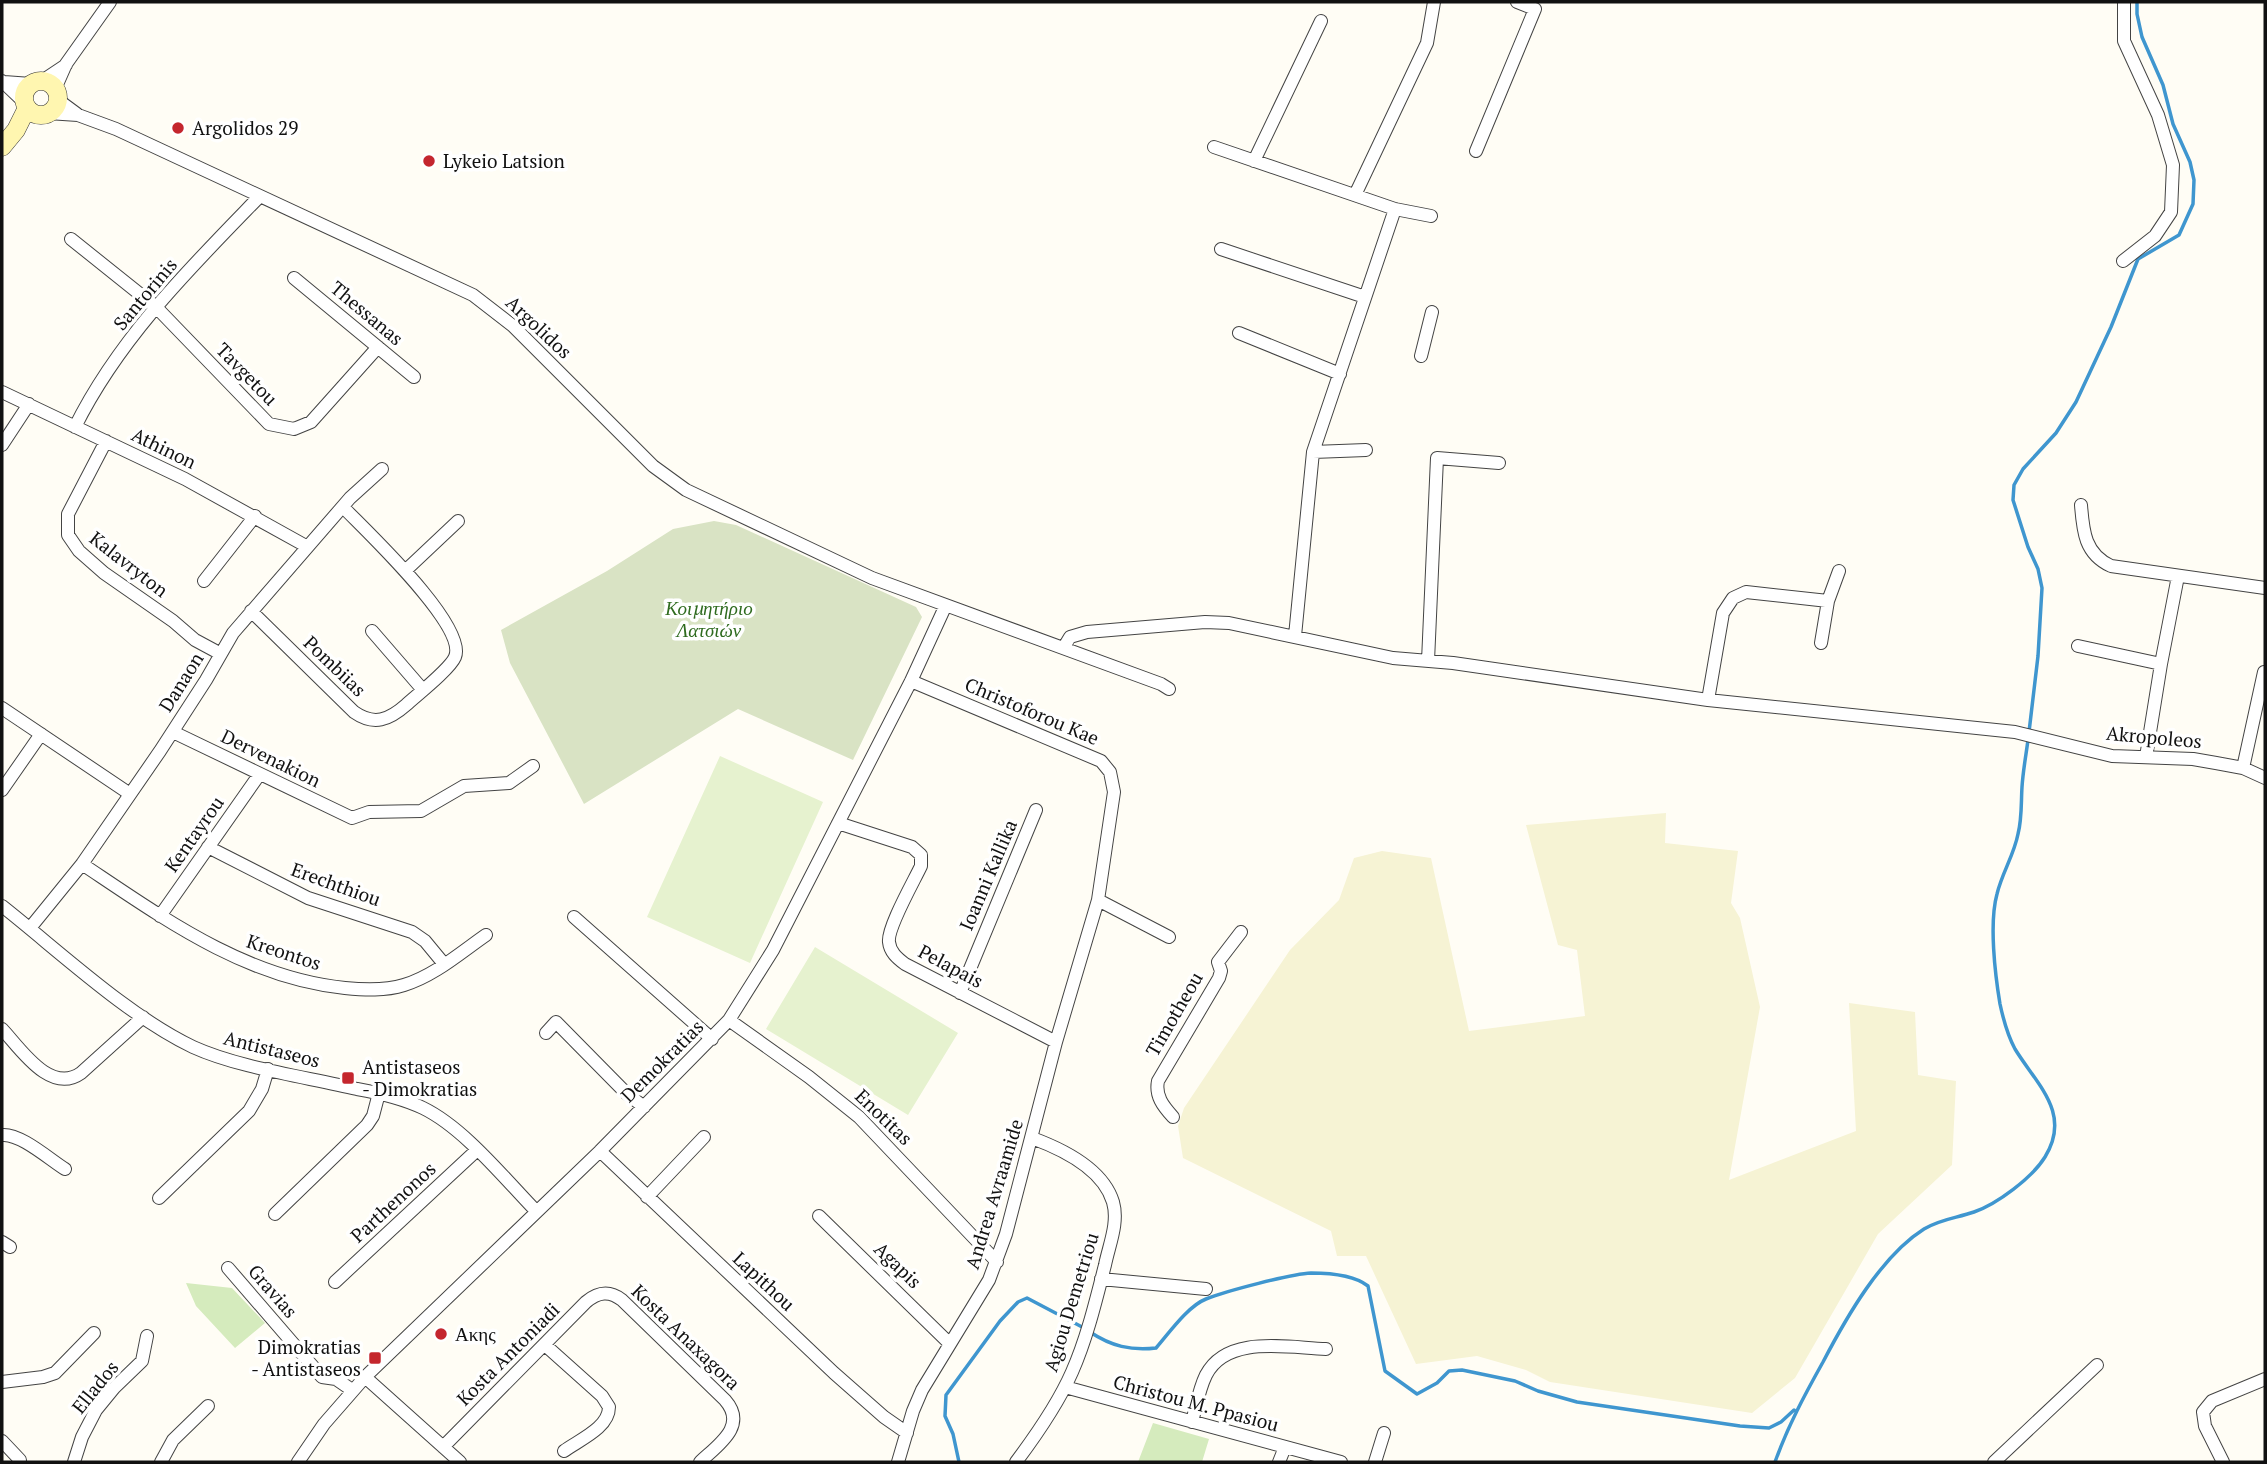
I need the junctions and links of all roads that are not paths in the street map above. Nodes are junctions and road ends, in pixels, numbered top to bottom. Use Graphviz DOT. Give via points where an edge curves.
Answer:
graph roads {
  1 [pos="110,2"];
  2 [pos="1434,2"];
  3 [pos="1517,2"];
  4 [pos="2124,2"];
  5 [pos="1321,21"];
  6 [pos="3,81"];
  7 [pos="40,99"];
  8 [pos="2,147"];
  9 [pos="1214,147"];
  10 [pos="1476,151"];
  11 [pos="1254,161"];
  12 [pos="1355,195"];
  13 [pos="259,197"];
  14 [pos="1395,209"];
  15 [pos="1431,216"];
  16 [pos="71,239"];
  17 [pos="1220,248"];
  18 [pos="2123,261"];
  19 [pos="294,278"];
  20 [pos="1365,297"];
  21 [pos="156,307"];
  22 [pos="1432,312"];
  23 [pos="1239,334"];
  24 [pos="378,347"];
  25 [pos="1421,356"];
  26 [pos="1340,374"];
  27 [pos="414,377"];
  28 [pos="2,392"];
  29 [pos="29,404"];
  30 [pos="75,427"];
  31 [pos="106,441"];
  32 [pos="2,444"];
  33 [pos="1366,450"];
  34 [pos="1314,452"];
  35 [pos="1499,463"];
  36 [pos="382,469"];
  37 [pos="2081,505"];
  38 [pos="342,507"];
  39 [pos="255,516"];
  40 [pos="458,521"];
  41 [pos="306,546"];
  42 [pos="405,571"];
  43 [pos="1839,571"];
  44 [pos="2178,576"];
  45 [pos="204,581"];
  46 [pos="2265,588"];
  47 [pos="1828,601"];
  48 [pos="945,607"];
  49 [pos="251,611"];
  50 [pos="372,631"];
  51 [pos="1295,636"];
  52 [pos="1821,643"];
  53 [pos="2078,646"];
  54 [pos="1063,647"];
  55 [pos="221,654"];
  56 [pos="1429,661"];
  57 [pos="2161,664"];
  58 [pos="2264,672"];
  59 [pos="911,681"];
  60 [pos="423,690"];
  61 [pos="1169,690"];
  62 [pos="1708,700"];
  63 [pos="2,708"];
  64 [pos="173,732"];
  65 [pos="41,734"];
  66 [pos="2146,757"];
  67 [pos="533,766"];
  68 [pos="2243,768"];
  69 [pos="259,775"];
  70 [pos="2265,778"];
  71 [pos="2,790"];
  72 [pos="130,794"];
  73 [pos="1036,810"];
  74 [pos="838,823"];
  75 [pos="208,847"];
  76 [pos="82,864"];
  77 [pos="1098,900"];
  78 [pos="2,906"];
  79 [pos="160,916"];
  80 [pos="574,917"];
  81 [pos="30,928"];
  82 [pos="1241,932"];
  83 [pos="486,935"];
  84 [pos="1169,937"];
  85 [pos="444,964"];
  86 [pos="960,993"];
  87 [pos="143,1017"];
  88 [pos="729,1020"];
  89 [pos="2,1029"];
  90 [pos="546,1033"];
  91 [pos="712,1039"];
  92 [pos="1056,1042"];
  93 [pos="268,1069"];
  94 [pos="379,1093"];
  95 [pos="644,1107"];
  96 [pos="1173,1117"];
  97 [pos="2,1135"];
  98 [pos="704,1138"];
  99 [pos="1032,1138"];
  100 [pos="477,1150"];
  101 [pos="600,1151"];
  102 [pos="65,1169"];
  103 [pos="647,1197"];
  104 [pos="159,1198"];
  105 [pos="536,1211"];
  106 [pos="275,1214"];
  107 [pos="819,1216"];
  108 [pos="997,1262"];
  109 [pos="228,1268"];
  110 [pos="1101,1279"];
  111 [pos="335,1282"];
  112 [pos="1206,1289"];
  113 [pos="604,1293"];
  114 [pos="94,1333"];
  115 [pos="147,1336"];
  116 [pos="950,1343"];
  117 [pos="545,1345"];
  118 [pos="1326,1349"];
  119 [pos="2096,1365"];
  120 [pos="365,1377"];
  121 [pos="2265,1379"];
  122 [pos="2,1382"];
  123 [pos="1065,1387"];
  124 [pos="352,1391"];
  125 [pos="208,1406"];
  126 [pos="1192,1422"];
  127 [pos="907,1433"];
  128 [pos="1384,1433"];
  129 [pos="2,1441"];
  130 [pos="443,1447"];
  131 [pos="1284,1447"];
  132 [pos="564,1451"];
  133 [pos="20,1460"];
  134 [pos="74,1462"];
  135 [pos="161,1462"];
  136 [pos="298,1462"];
  137 [pos="460,1462"];
  138 [pos="700,1462"];
  139 [pos="898,1462"];
  140 [pos="1016,1462"];
  141 [pos="1279,1462"];
  142 [pos="1341,1462"];
  143 [pos="1375,1462"];
  144 [pos="1994,1462"];
  145 [pos="2223,1462"];
  1 -- 7 [label="street"];
  2 -- 12 [label="street" via="1427,43"];
  3 -- 10 [label="street" via="1535,9"];
  4 -- 18 [label="street" via="2124,41 2158,116 2173,164 2171,212 2155,236"];
  5 -- 11 [label="street"];
  6 -- 7 [label="street, Argolidos"];
  6 -- 7 [label="street, Argolidos"];
  7 -- 8 [label="street"];
  7 -- 13 [label="street, Argolidos" via="141,140"];
  9 -- 11 [label="street"];
  11 -- 12 [label="street"];
  12 -- 14 [label="street"];
  13 -- 21 [label="street, Santorinis"];
  13 -- 48 [label="street, Argolidos" via="479,300 513,326 647,460 686,489 872,578"];
  14 -- 15 [label="street"];
  14 -- 20 [label="street"];
  16 -- 21 [label="street, Tavgetou"];
  17 -- 20 [label="street"];
  19 -- 24 [label="street, Thessanas"];
  20 -- 26 [label="street"];
  21 -- 24 [label="street, Tavgetou" via="269,424 282,428 300,427 315,418"];
  21 -- 30 [label="street, Santorinis" via="100,381"];
  22 -- 25 [label="street"];
  23 -- 26 [label="street"];
  24 -- 27 [label="street, Thessanas"];
  26 -- 34 [label="street"];
  28 -- 29 [label="street, Athinon"];
  29 -- 30 [label="street, Athinon"];
  29 -- 32 [label="street"];
  30 -- 31 [label="street, Athinon"];
  31 -- 39 [label="street, Athinon"];
  31 -- 55 [label="street, Kalavryton" via="68,514 72,543 104,573"];
  33 -- 34 [label="street"];
  34 -- 51 [label="street"];
  35 -- 56 [label="street" via="1437,458"];
  36 -- 38 [label="street, Danaon"];
  37 -- 44 [label="street" via="2088,545 2101,561 2122,569"];
  38 -- 41 [label="street, Danaon"];
  38 -- 42 [label="street"];
  39 -- 41 [label="street, Athinon"];
  39 -- 45 [label="street"];
  40 -- 42 [label="street"];
  41 -- 49 [label="street, Danaon"];
  42 -- 60 [label="street, Pombiias" via="457,644 450,664"];
  43 -- 47 [label="street"];
  44 -- 46 [label="street"];
  44 -- 57 [label="street"];
  47 -- 52 [label="street"];
  47 -- 62 [label="street" via="1746,592 1733,598 1723,613"];
  48 -- 54 [label="street, Argolidos"];
  48 -- 59 [label="street, Demokratias"];
  49 -- 55 [label="street, Danaon"];
  49 -- 60 [label="street, Pombiias" via="367,720 395,715"];
  50 -- 60 [label="street"];
  51 -- 54 [label="street, Akropoleos" via="1205,622 1082,633"];
  51 -- 56 [label="street, Akropoleos" via="1377,655"];
  53 -- 57 [label="street"];
  54 -- 61 [label="street, Argolidos"];
  55 -- 64 [label="street, Danaon"];
  56 -- 62 [label="street, Akropoleos"];
  57 -- 66 [label="street"];
  58 -- 68 [label="street"];
  59 -- 74 [label="street, Demokratias"];
  59 -- 77 [label="street, Christoforou Kae" via="1106,766 1113,782 1113,800"];
  62 -- 66 [label="street, Akropoleos" via="2022,733 2112,755"];
  63 -- 65 [label="street"];
  64 -- 69 [label="street, Dervenakion"];
  64 -- 72 [label="street, Danaon"];
  65 -- 71 [label="street"];
  65 -- 72 [label="street"];
  66 -- 68 [label="street, Akropoleos"];
  67 -- 69 [label="street, Dervenakion" via="509,783 464,786 421,811 369,812 352,818"];
  68 -- 70 [label="street, Akropoleos"];
  69 -- 75 [label="street, Kentayrou"];
  72 -- 76 [label="street, Danaon"];
  73 -- 86 [label="street, Ioanni Kallika"];
  74 -- 86 [label="street, Pelapais" via="919,851 921,866 891,928 889,945 901,961"];
  74 -- 88 [label="street, Demokratias" via="773,950"];
  75 -- 79 [label="street, Kentayrou"];
  75 -- 85 [label="street, Erechthiou" via="308,898 412,932"];
  76 -- 79 [label="street, Kreontos"];
  76 -- 81 [label="street, Danaon"];
  77 -- 84 [label="street"];
  77 -- 92 [label="street, Christoforou Kae"];
  78 -- 81 [label="street, Antistaseos"];
  79 -- 85 [label="street, Kreontos" via="247,963 318,985 393,988 427,976"];
  80 -- 91 [label="street"];
  81 -- 87 [label="street, Antistaseos"];
  82 -- 96 [label="street, Timotheou" via="1218,962 1219,978 1158,1081 1158,1095"];
  83 -- 85 [label="street, Kreontos"];
  86 -- 92 [label="street, Pelapais"];
  87 -- 89 [label="street" via="69,1079 43,1072"];
  87 -- 93 [label="street, Antistaseos" via="196,1048"];
  88 -- 91 [label="street, Demokratias"];
  88 -- 108 [label="street, Enotitas" via="859,1117"];
  90 -- 95 [label="street" via="556,1022"];
  91 -- 95 [label="street, Demokratias"];
  92 -- 99 [label="street, Andrea Avraamide"];
  93 -- 94 [label="street, Antistaseos"];
  93 -- 104 [label="street" via="249,1111"];
  94 -- 100 [label="street, Antistaseos" via="428,1110"];
  94 -- 106 [label="street" via="367,1125"];
  95 -- 101 [label="street, Demokratias"];
  97 -- 102 [label="street" via="18,1138"];
  98 -- 103 [label="street"];
  99 -- 108 [label="street, Andrea Avraamide"];
  99 -- 110 [label="street, Agiou Demetriou" via="1087,1168 1112,1200 1115,1225"];
  100 -- 105 [label="street, Antistaseos"];
  100 -- 111 [label="street, Parthenonos"];
  101 -- 103 [label="street, Lapithou"];
  101 -- 105 [label="street, Demokratias"];
  103 -- 127 [label="street, Lapithou" via="834,1373"];
  105 -- 120 [label="street, Demokratias"];
  107 -- 116 [label="street, Agapis"];
  108 -- 116 [label="street, Andrea Avraamide"];
  109 -- 124 [label="street, Gravias" via="322,1377 336,1379"];
  110 -- 112 [label="street"];
  110 -- 123 [label="street, Agiou Demetriou"];
  113 -- 117 [label="street, Kosta Antoniadi" via="589,1299"];
  113 -- 138 [label="street, Kosta Anaxagora" via="622,1300 727,1402 734,1417 729,1434"];
  114 -- 122 [label="street" via="55,1373"];
  115 -- 134 [label="street, Ellados" via="142,1361 96,1410"];
  116 -- 127 [label="street, Andrea Avraamide" via="922,1390"];
  117 -- 130 [label="street, Kosta Antoniadi"];
  117 -- 132 [label="street" via="609,1407 602,1424"];
  118 -- 126 [label="street" via="1255,1347 1226,1354 1206,1375"];
  119 -- 144 [label="street"];
  120 -- 124 [label="street, Demokratias"];
  120 -- 130 [label="street"];
  121 -- 145 [label="street" via="2212,1401 2203,1412"];
  123 -- 126 [label="street, Christou M. Ppasiou"];
  123 -- 140 [label="street, Agiou Demetriou"];
  124 -- 136 [label="street, Demokratias"];
  125 -- 135 [label="street" via="173,1440"];
  126 -- 131 [label="street, Christou M. Ppasiou"];
  127 -- 139 [label="street, Andrea Avraamide"];
  128 -- 143 [label="street"];
  129 -- 133 [label="street"];
  130 -- 137 [label="street"];
  131 -- 141 [label="street"];
  131 -- 142 [label="street, Christou M. Ppasiou"];
}
